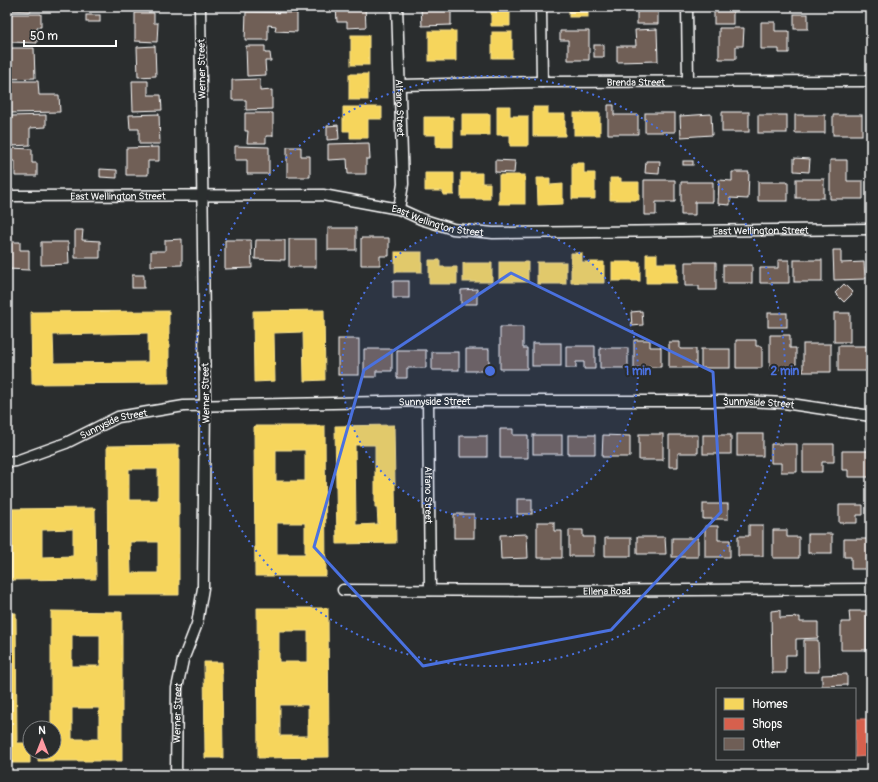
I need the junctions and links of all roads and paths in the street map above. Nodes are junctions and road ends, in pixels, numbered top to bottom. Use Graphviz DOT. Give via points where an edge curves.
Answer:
graph roads {
  1 [pos="200,7"];
  2 [pos="397,7"];
  3 [pos="541,7"];
  4 [pos="687,7"];
  5 [pos="871,81"];
  6 [pos="542,82"];
  7 [pos="688,82"];
  8 [pos="401,84"];
  9 [pos="202,195"];
  10 [pos="7,196"];
  11 [pos="399,209"];
  12 [pos="871,229"];
  13 [pos="428,401"];
  14 [pos="205,405"];
  15 [pos="871,416"];
  16 [pos="7,462"];
  17 [pos="871,589"];
  18 [pos="343,590"];
  19 [pos="430,590"];
  20 [pos="176,775"];
  1 -- 9 [label="street, Werner Street"];
  2 -- 8 [label="street, Alfano Street"];
  3 -- 6 [label="street"];
  4 -- 7 [label="street"];
  5 -- 7 [label="street, Brenda Street"];
  6 -- 7 [label="street, Brenda Street"];
  6 -- 8 [label="street, Brenda Street"];
  8 -- 11 [label="street, Alfano Street" via="403,184"];
  9 -- 10 [label="street, East Wellington Street"];
  9 -- 11 [label="street, East Wellington Street" via="323,195"];
  9 -- 14 [label="street, Werner Street"];
  11 -- 12 [label="street, East Wellington Street" via="453,229 493,233"];
  13 -- 14 [label="street, Sunnyside Street"];
  13 -- 15 [label="street, Sunnyside Street" via="747,400"];
  13 -- 19 [label="street, Alfano Street"];
  14 -- 16 [label="street, Sunnyside Street" via="118,417 66,443"];
  14 -- 20 [label="street, Werner Street" via="203,588 196,624 183,660 177,688"];
  17 -- 19 [label="street, Ellena Road"];
  18 -- 19 [label="street, Ellena Road"];
}
